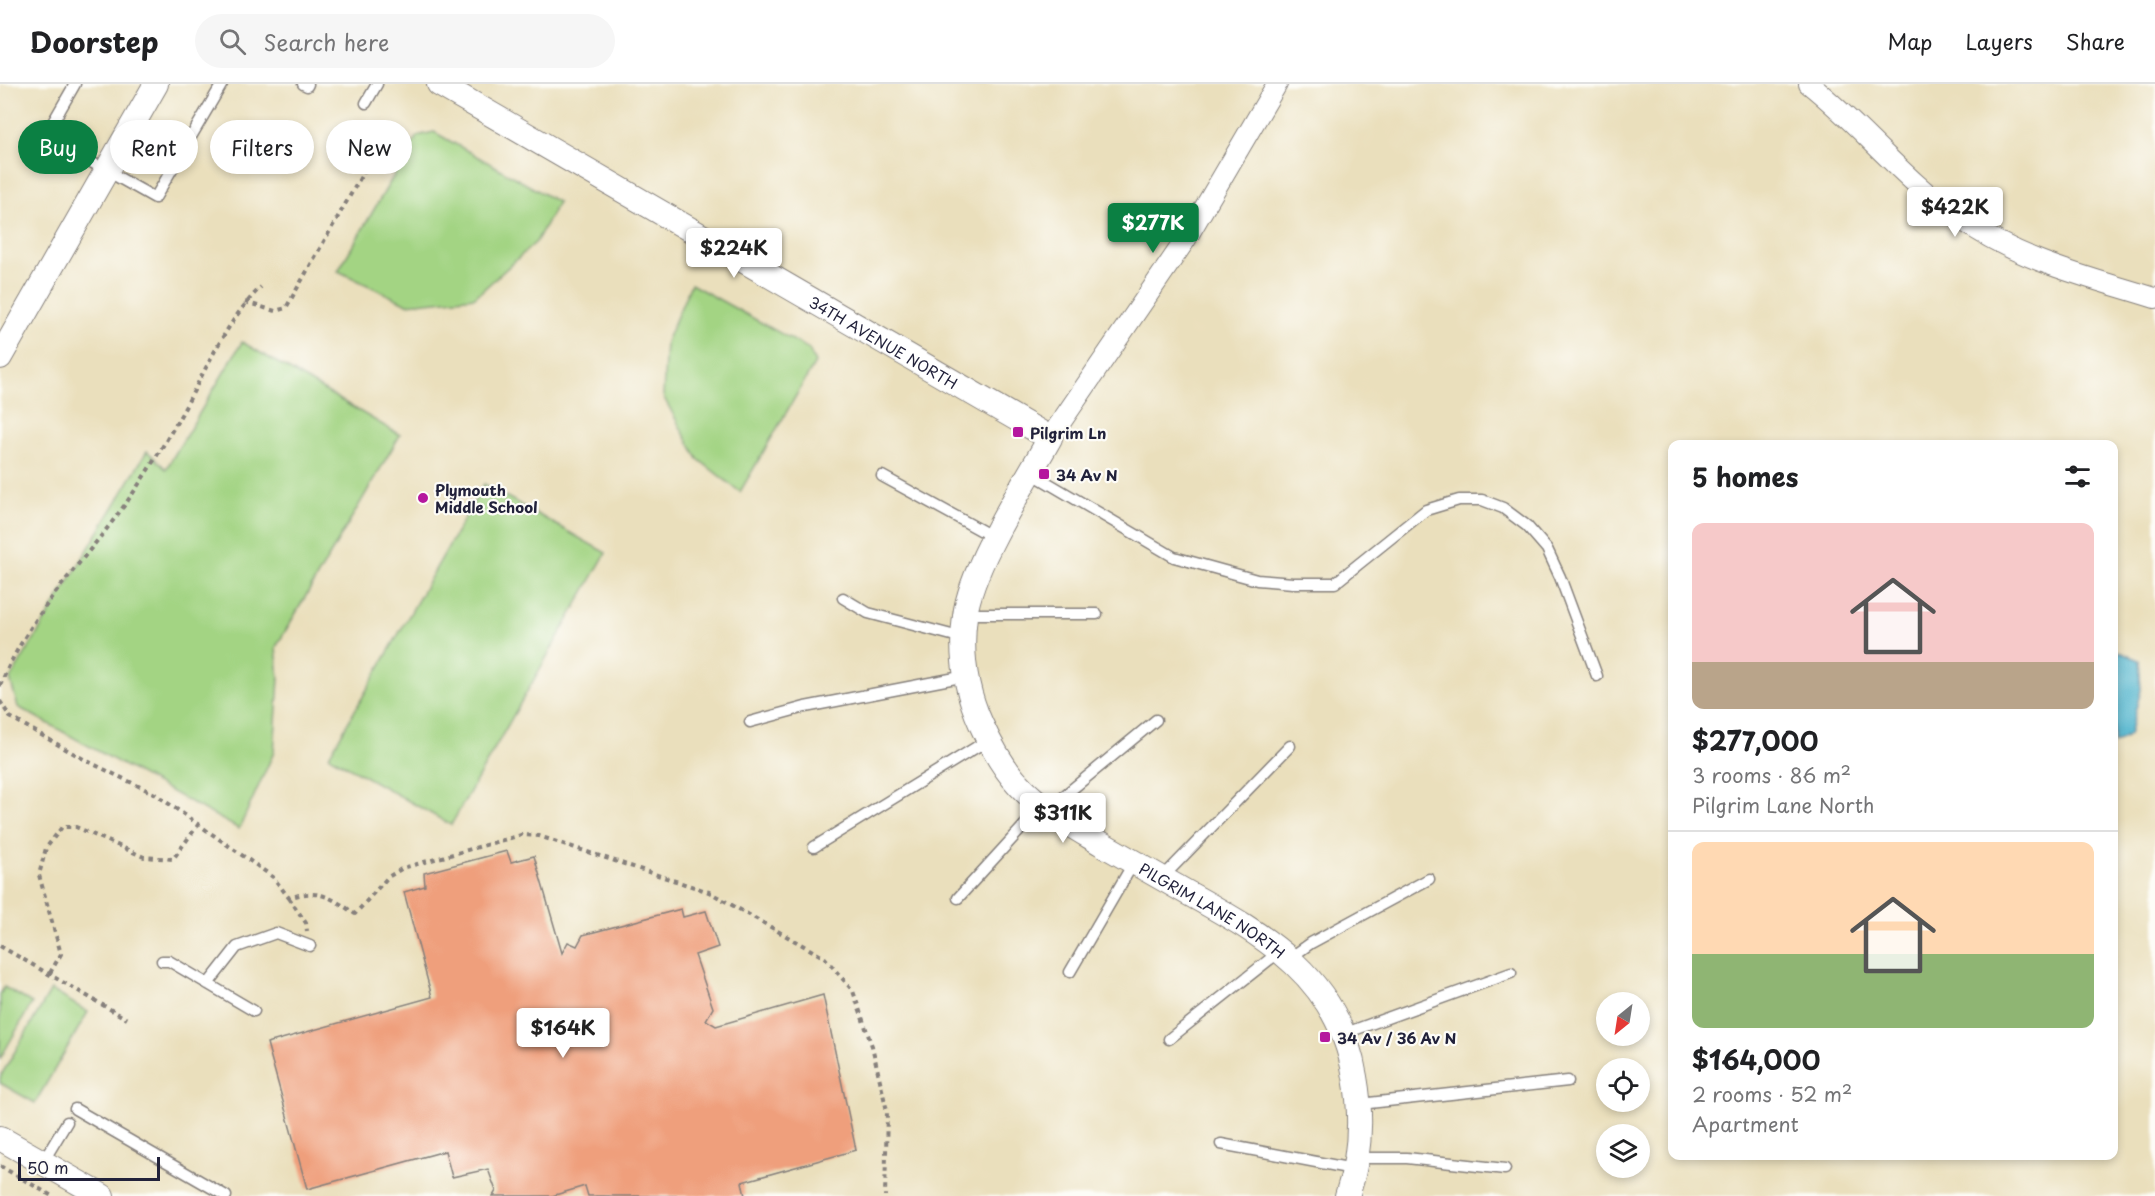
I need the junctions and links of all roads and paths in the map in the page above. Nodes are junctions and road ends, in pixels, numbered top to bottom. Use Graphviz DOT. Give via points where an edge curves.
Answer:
graph roads {
  1 [pos="75,84"];
  2 [pos="156,84"];
  3 [pos="222,84"];
  4 [pos="303,84"];
  5 [pos="308,84"];
  6 [pos="377,84"];
  7 [pos="439,84"];
  8 [pos="1277,84"];
  9 [pos="1809,84"];
  10 [pos="366,103"];
  11 [pos="106,171"];
  12 [pos="362,174"];
  13 [pos="261,287"];
  14 [pos="2155,298"];
  15 [pos="245,302"];
  16 [pos="0,357"];
  17 [pos="1050,438"];
  18 [pos="1031,473"];
  19 [pos="882,476"];
  20 [pos="995,538"];
  21 [pos="843,598"];
  22 [pos="1097,614"];
  23 [pos="964,626"];
  24 [pos="966,675"];
  25 [pos="1597,676"];
  26 [pos="0,686"];
  27 [pos="0,701"];
  28 [pos="1156,720"];
  29 [pos="750,722"];
  30 [pos="988,740"];
  31 [pos="1290,746"];
  32 [pos="1045,807"];
  33 [pos="198,825"];
  34 [pos="814,847"];
  35 [pos="1134,862"];
  36 [pos="1161,878"];
  37 [pos="1429,879"];
  38 [pos="289,898"];
  39 [pos="958,898"];
  40 [pos="0,946"];
  41 [pos="310,946"];
  42 [pos="1286,954"];
  43 [pos="162,961"];
  44 [pos="1070,972"];
  45 [pos="50,973"];
  46 [pos="1511,973"];
  47 [pos="208,984"];
  48 [pos="254,1011"];
  49 [pos="127,1019"];
  50 [pos="1343,1035"];
  51 [pos="1168,1039"];
  52 [pos="1568,1081"];
  53 [pos="1360,1104"];
  54 [pos="75,1109"];
  55 [pos="67,1122"];
  56 [pos="0,1138"];
  57 [pos="1221,1144"];
  58 [pos="43,1162"];
  59 [pos="1354,1164"];
  60 [pos="0,1166"];
  61 [pos="1505,1169"];
  62 [pos="52,1196"];
  63 [pos="102,1196"];
  64 [pos="226,1196"];
  65 [pos="885,1196"];
  66 [pos="1347,1196"];
  1 -- 11 [label="lane" via="45,136"];
  2 -- 11 [label="street"];
  3 -- 11 [label="lane" via="155,198"];
  4 -- 5 [label="lane"];
  6 -- 10 [label="lane"];
  7 -- 17 [label="street, 34TH AVENUE NORTH"];
  8 -- 17 [label="street, PILGRIM LANE NORTH" via="1186,239"];
  9 -- 14 [label="street" via="1839,108 1916,185 1962,221 2014,251"];
  11 -- 16 [label="street"];
  12 -- 15 [label="path" via="286,308 276,311"];
  13 -- 15 [label="path"];
  15 -- 26 [label="path" via="140,483 38,615"];
  17 -- 18 [label="street, PILGRIM LANE NORTH"];
  18 -- 20 [label="street, PILGRIM LANE NORTH"];
  18 -- 25 [label="lane" via="1174,557 1257,580 1293,583 1335,583 1426,510 1459,500 1482,500 1503,508 1527,526 1547,549"];
  19 -- 20 [label="lane"];
  20 -- 23 [label="street, PILGRIM LANE NORTH" via="977,576"];
  21 -- 23 [label="lane" via="867,613"];
  22 -- 23 [label="lane"];
  23 -- 24 [label="street, PILGRIM LANE NORTH"];
  24 -- 29 [label="lane"];
  24 -- 30 [label="street, PILGRIM LANE NORTH" via="969,695"];
  27 -- 33 [label="path" via="10,717 155,794"];
  28 -- 32 [label="lane"];
  30 -- 32 [label="street, PILGRIM LANE NORTH" via="1006,770"];
  30 -- 34 [label="lane"];
  31 -- 36 [label="lane"];
  32 -- 35 [label="street, PILGRIM LANE NORTH"];
  32 -- 39 [label="lane"];
  33 -- 38 [label="path" via="273,877"];
  33 -- 45 [label="path" via="173,859 144,857 76,827 62,827 46,848 39,875 61,954"];
  35 -- 36 [label="street, PILGRIM LANE NORTH"];
  35 -- 44 [label="lane"];
  36 -- 42 [label="street, PILGRIM LANE NORTH" via="1245,924"];
  37 -- 42 [label="lane"];
  38 -- 41 [label="path" via="306,923"];
  38 -- 65 [label="path" via="319,893 332,897 355,914 388,877 403,868 521,835 539,836 709,892 825,958 853,991 872,1046 887,1111"];
  40 -- 45 [label="path"];
  41 -- 47 [label="lane" via="276,933 237,947"];
  42 -- 50 [label="street, PILGRIM LANE NORTH" via="1313,982"];
  42 -- 51 [label="lane"];
  43 -- 47 [label="lane"];
  45 -- 49 [label="path"];
  46 -- 50 [label="lane"];
  47 -- 48 [label="lane"];
  50 -- 53 [label="street, PILGRIM LANE NORTH" via="1353,1061"];
  52 -- 53 [label="lane"];
  53 -- 59 [label="street, PILGRIM LANE NORTH"];
  54 -- 64 [label="lane"];
  55 -- 58 [label="lane"];
  56 -- 58 [label="street"];
  57 -- 59 [label="lane"];
  58 -- 63 [label="street"];
  59 -- 61 [label="lane" via="1407,1158"];
  59 -- 66 [label="street, PILGRIM LANE NORTH"];
  60 -- 62 [label="path"];
}
